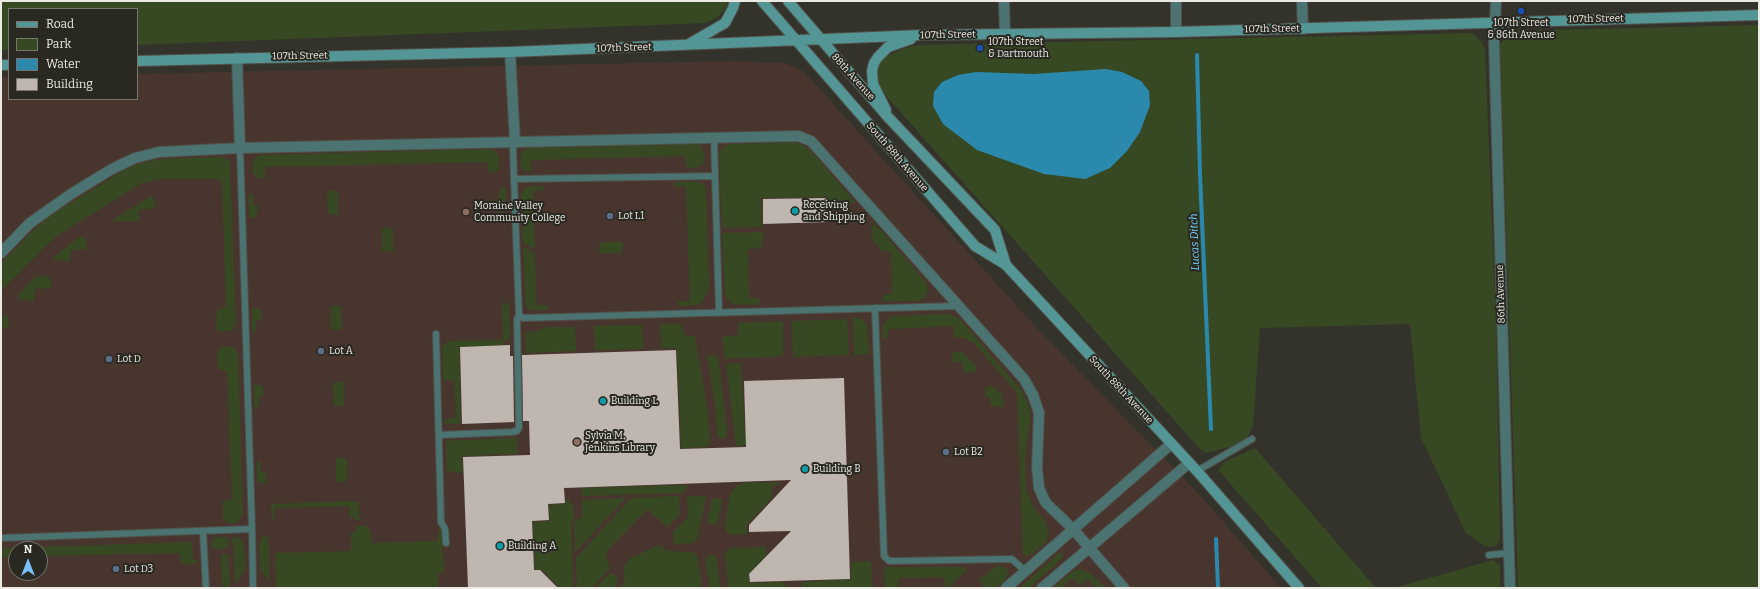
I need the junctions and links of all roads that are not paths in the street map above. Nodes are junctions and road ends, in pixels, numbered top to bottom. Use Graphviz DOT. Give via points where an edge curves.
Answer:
graph roads {
  1 [pos="735,1"];
  2 [pos="762,1"];
  3 [pos="788,1"];
  4 [pos="1004,1"];
  5 [pos="1176,1"];
  6 [pos="1302,1"];
  7 [pos="1496,1"];
  8 [pos="1759,15"];
  9 [pos="1494,21"];
  10 [pos="1302,29"];
  11 [pos="1176,32"];
  12 [pos="1005,34"];
  13 [pos="922,35"];
  14 [pos="818,38"];
  15 [pos="796,40"];
  16 [pos="686,46"];
  17 [pos="510,52"];
  18 [pos="237,58"];
  19 [pos="138,61"];
  20 [pos="887,116"];
  21 [pos="714,138"];
  22 [pos="515,142"];
  23 [pos="240,148"];
  24 [pos="921,150"];
  25 [pos="715,176"];
  26 [pos="514,179"];
  27 [pos="1,253"];
  28 [pos="1006,265"];
  29 [pos="958,306"];
  30 [pos="875,308"];
  31 [pos="719,313"];
  32 [pos="519,315"];
  33 [pos="436,334"];
  34 [pos="438,435"];
  35 [pos="1252,439"];
  36 [pos="1171,444"];
  37 [pos="1189,463"];
  38 [pos="1197,471"];
  39 [pos="252,529"];
  40 [pos="1073,530"];
  41 [pos="203,531"];
  42 [pos="1,538"];
  43 [pos="446,543"];
  44 [pos="1088,548"];
  45 [pos="1509,553"];
  46 [pos="1488,555"];
  47 [pos="1025,571"];
  48 [pos="206,588"];
  49 [pos="253,588"];
  50 [pos="1006,588"];
  51 [pos="1042,588"];
  52 [pos="1124,588"];
  53 [pos="1299,588"];
  54 [pos="1510,588"];
  1 -- 16 [label="street" via="724,23"];
  2 -- 15 [label="street"];
  3 -- 14 [label="street, 88th Avenue"];
  4 -- 12 [label="street"];
  5 -- 11 [label="street"];
  6 -- 10 [label="street"];
  7 -- 9 [label="street, 86th Avenue"];
  8 -- 9 [label="street, 107th Street"];
  9 -- 10 [label="street, 107th Street"];
  9 -- 45 [label="street, 86th Avenue"];
  10 -- 11 [label="street, 107th Street"];
  11 -- 12 [label="street, 107th Street"];
  12 -- 13 [label="street, 107th Street"];
  13 -- 14 [label="street, 107th Street"];
  13 -- 20 [label="street" via="888,47 874,63 873,84 885,105"];
  14 -- 15 [label="street, 107th Street"];
  14 -- 20 [label="street, 88th Avenue"];
  15 -- 16 [label="street, 107th Street"];
  15 -- 28 [label="street, South 88th Avenue" via="975,246"];
  16 -- 17 [label="street, 107th Street"];
  17 -- 18 [label="street, 107th Street"];
  17 -- 22 [label="street"];
  18 -- 19 [label="street, 107th Street"];
  18 -- 23 [label="street"];
  20 -- 24 [label="street, 88th Avenue"];
  21 -- 22 [label="street"];
  21 -- 25 [label="lane"];
  21 -- 29 [label="street" via="798,136 811,141"];
  22 -- 23 [label="street"];
  22 -- 26 [label="lane"];
  23 -- 27 [label="street" via="159,152 135,158 112,169 47,210 30,223"];
  23 -- 39 [label="lane"];
  24 -- 28 [label="street, South 88th Avenue" via="995,230"];
  25 -- 26 [label="lane"];
  25 -- 31 [label="lane"];
  26 -- 32 [label="lane"];
  28 -- 36 [label="street, South 88th Avenue"];
  29 -- 30 [label="lane"];
  29 -- 40 [label="street" via="1024,379 1031,391 1039,413 1039,488 1046,503"];
  30 -- 31 [label="lane"];
  30 -- 47 [label="lane" via="884,556 889,561 1012,559"];
  31 -- 32 [label="lane" via="523,318"];
  32 -- 34 [label="lane" via="517,431"];
  33 -- 34 [label="lane"];
  34 -- 43 [label="lane" via="441,522 445,529"];
  35 -- 38 [label="lane"];
  36 -- 37 [label="street"];
  36 -- 40 [label="street"];
  37 -- 38 [label="street"];
  37 -- 44 [label="street"];
  38 -- 53 [label="street"];
  39 -- 41 [label="lane"];
  39 -- 49 [label="lane"];
  40 -- 44 [label="street"];
  40 -- 47 [label="street"];
  41 -- 42 [label="lane"];
  41 -- 48 [label="lane"];
  44 -- 51 [label="street"];
  44 -- 52 [label="street"];
  45 -- 46 [label="lane"];
  45 -- 54 [label="street, 86th Avenue"];
  47 -- 50 [label="street"];
}
